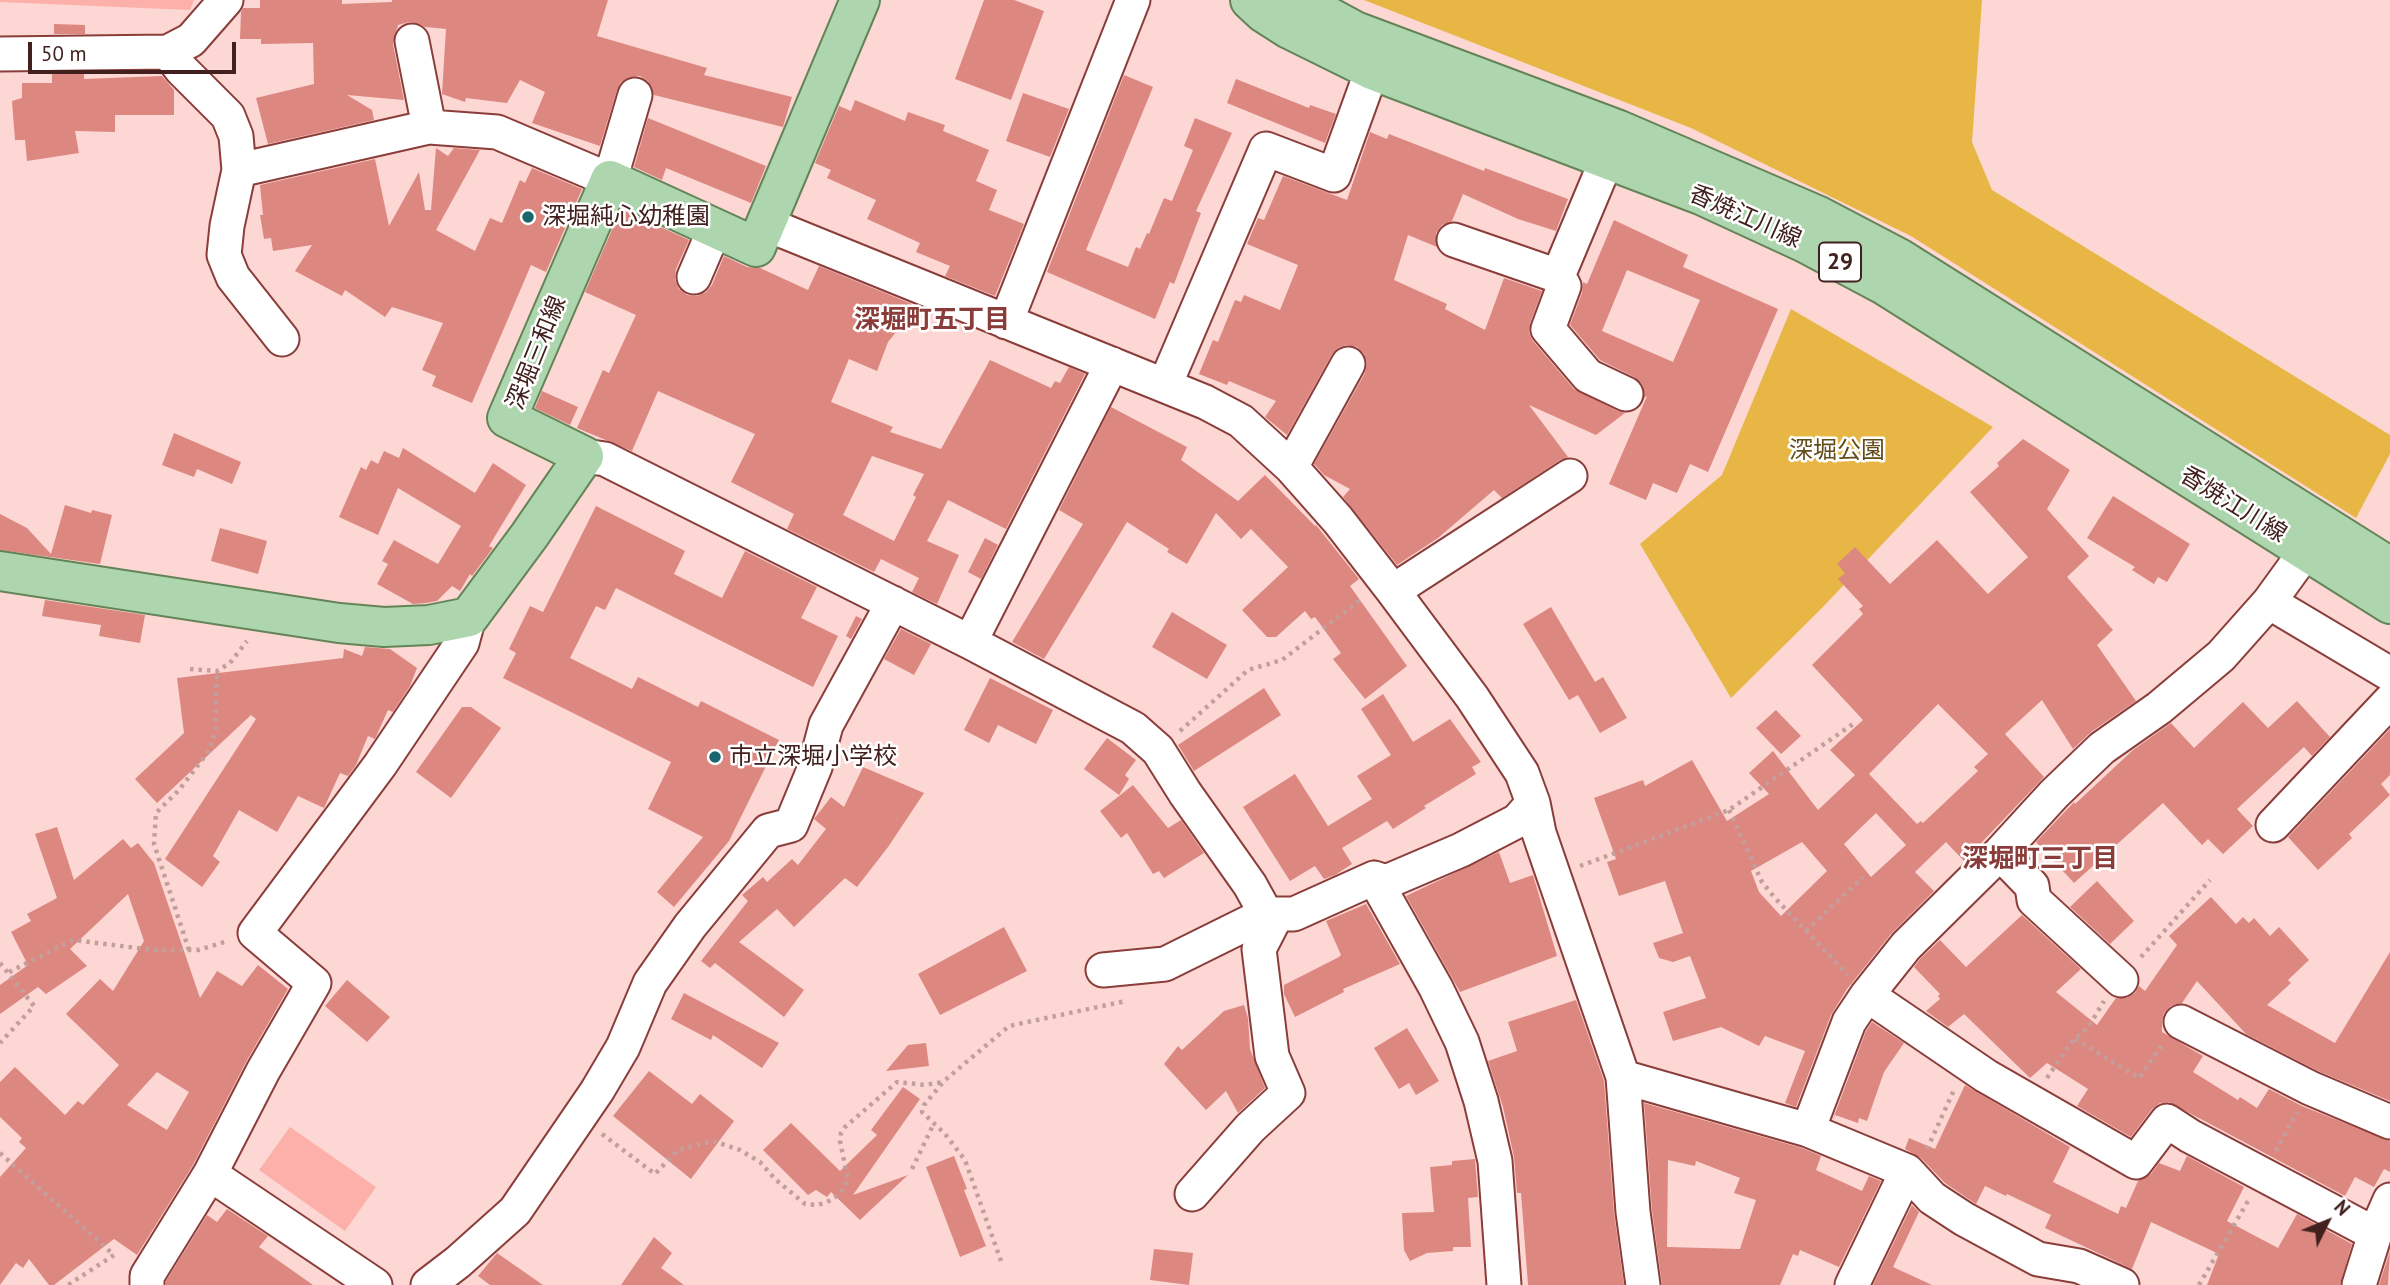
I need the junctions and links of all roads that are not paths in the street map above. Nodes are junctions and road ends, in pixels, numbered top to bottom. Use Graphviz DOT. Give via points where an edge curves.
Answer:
graph roads {
  1 [pos="226,0"];
  2 [pos="860,0"];
  3 [pos="1133,0"];
  4 [pos="1250,0"];
  5 [pos="1298,0"];
  6 [pos="412,41"];
  7 [pos="168,52"];
  8 [pos="0,54"];
  9 [pos="1372,70"];
  10 [pos="635,95"];
  11 [pos="429,127"];
  12 [pos="1603,169"];
  13 [pos="239,170"];
  14 [pos="610,180"];
  15 [pos="766,224"];
  16 [pos="715,228"];
  17 [pos="1454,240"];
  18 [pos="1558,276"];
  19 [pos="694,277"];
  20 [pos="1006,323"];
  21 [pos="282,339"];
  22 [pos="1112,364"];
  23 [pos="1348,364"];
  24 [pos="1165,385"];
  25 [pos="1626,394"];
  26 [pos="584,456"];
  27 [pos="1291,467"];
  28 [pos="1570,476"];
  29 [pos="2306,551"];
  30 [pos="2390,567"];
  31 [pos="0,571"];
  32 [pos="1389,586"];
  33 [pos="2269,602"];
  34 [pos="893,603"];
  35 [pos="2390,604"];
  36 [pos="469,617"];
  37 [pos="970,642"];
  38 [pos="2390,674"];
  39 [pos="2390,701"];
  40 [pos="1533,803"];
  41 [pos="2273,825"];
  42 [pos="2000,853"];
  43 [pos="1374,878"];
  44 [pos="1272,914"];
  45 [pos="1103,970"];
  46 [pos="2120,980"];
  47 [pos="1867,995"];
  48 [pos="2181,1023"];
  49 [pos="1623,1077"];
  50 [pos="2390,1122"];
  51 [pos="1808,1130"];
  52 [pos="1907,1171"];
  53 [pos="210,1174"];
  54 [pos="1192,1194"];
  55 [pos="2390,1200"];
  56 [pos="2375,1234"];
  57 [pos="146,1285"];
  58 [pos="375,1285"];
  59 [pos="428,1285"];
  60 [pos="1504,1285"];
  61 [pos="1643,1285"];
  62 [pos="1852,1285"];
  63 [pos="2122,1285"];
  64 [pos="2359,1285"];
  1 -- 7 [label="street" via="191,40"];
  2 -- 15 [label="main road"];
  3 -- 20 [label="street"];
  4 -- 9 [label="main road, 香焼江川線 / 29" via="1289,29"];
  5 -- 30 [label="main road, 香焼江川線 / 29" via="1355,31 1619,130 1819,216 1899,258"];
  6 -- 11 [label="street"];
  7 -- 8 [label="street"];
  7 -- 13 [label="street" via="228,117 236,136"];
  9 -- 12 [label="main road, 香焼江川線 / 29"];
  9 -- 24 [label="street" via="1334,175 1266,149"];
  10 -- 14 [label="street"];
  11 -- 13 [label="street"];
  11 -- 14 [label="street" via="496,132"];
  12 -- 18 [label="street"];
  12 -- 29 [label="main road, 香焼江川線 / 29" via="1712,201 1884,285"];
  13 -- 21 [label="street" via="224,256 233,277"];
  14 -- 16 [label="main road"];
  14 -- 26 [label="main road, 深堀三和線" via="507,418"];
  15 -- 16 [label="main road" via="756,247"];
  15 -- 20 [label="street"];
  16 -- 19 [label="street"];
  17 -- 18 [label="street"];
  18 -- 25 [label="street" via="1564,286 1548,329 1588,376"];
  20 -- 22 [label="street"];
  22 -- 24 [label="street"];
  22 -- 37 [label="street"];
  23 -- 27 [label="street"];
  24 -- 27 [label="street" via="1241,421"];
  26 -- 34 [label="street" via="605,459"];
  26 -- 36 [label="main road"];
  27 -- 32 [label="street"];
  28 -- 32 [label="street"];
  29 -- 33 [label="street"];
  29 -- 35 [label="main road, 香焼江川線 / 29"];
  31 -- 36 [label="main road" via="339,623 429,625"];
  32 -- 40 [label="street" via="1494,729 1522,773"];
  33 -- 38 [label="street"];
  33 -- 42 [label="street" via="2221,656 2102,748"];
  34 -- 37 [label="street"];
  34 -- 59 [label="street" via="827,725 791,825 768,831 690,926 650,983 623,1047 515,1211"];
  36 -- 53 [label="street" via="462,643 388,754 255,933 314,983"];
  37 -- 44 [label="street" via="1133,729 1158,750"];
  39 -- 41 [label="street"];
  40 -- 43 [label="street" via="1517,821 1461,850 1386,882"];
  40 -- 49 [label="street" via="1553,876"];
  42 -- 46 [label="street" via="2032,886 2034,900"];
  42 -- 47 [label="street" via="1906,946"];
  43 -- 44 [label="street" via="1294,914"];
  43 -- 60 [label="street" via="1462,1042 1481,1101 1496,1161"];
  44 -- 45 [label="street" via="1165,964"];
  44 -- 54 [label="street" via="1259,949 1272,1056 1288,1093"];
  47 -- 51 [label="street" via="1849,1022"];
  47 -- 56 [label="street" via="1966,1063 2136,1162 2167,1121"];
  48 -- 50 [label="street" via="2310,1088"];
  49 -- 51 [label="street"];
  49 -- 61 [label="street"];
  51 -- 52 [label="street"];
  52 -- 62 [label="street"];
  52 -- 63 [label="street" via="1931,1198 2038,1259 2079,1266"];
  53 -- 57 [label="street" via="147,1276"];
  53 -- 58 [label="street"];
  55 -- 56 [label="street"];
  56 -- 64 [label="street"];
}
